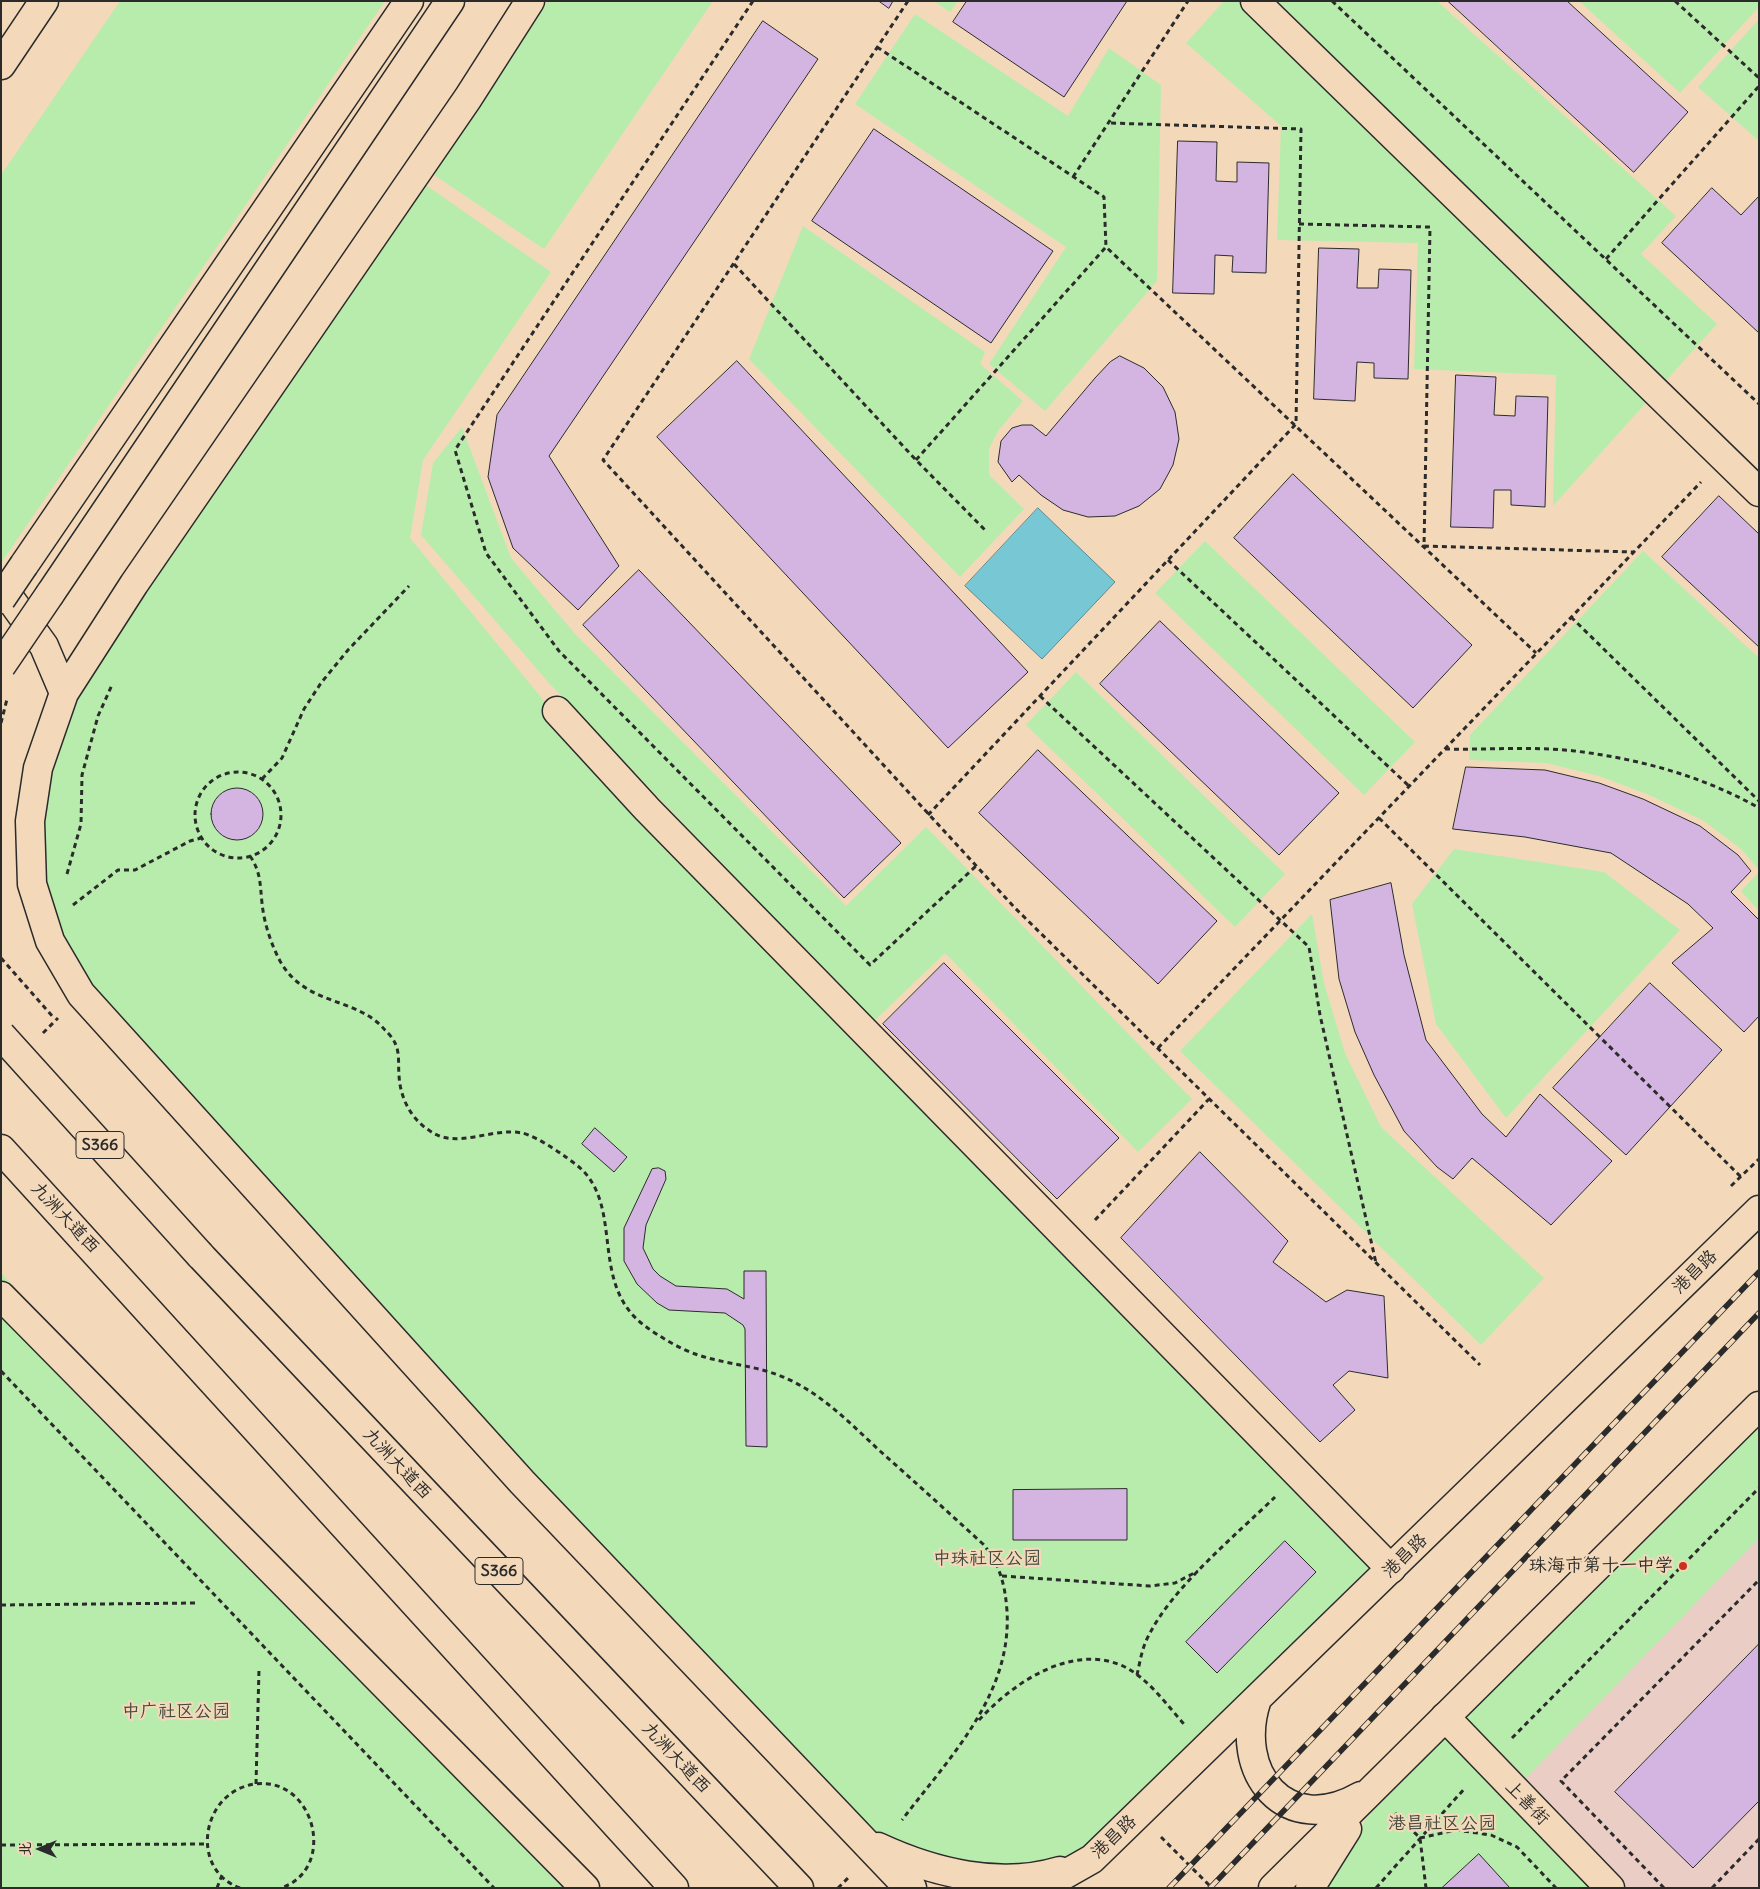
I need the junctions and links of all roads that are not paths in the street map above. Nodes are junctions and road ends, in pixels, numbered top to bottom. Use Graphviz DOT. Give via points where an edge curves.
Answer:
graph roads {
  1 [pos="44,1"];
  2 [pos="409,1"];
  3 [pos="450,1"];
  4 [pos="530,1"];
  5 [pos="1255,1"];
  6 [pos="1,65"];
  7 [pos="1759,492"];
  8 [pos="1,586"];
  9 [pos="1,599"];
  10 [pos="1,666"];
  11 [pos="64,693"];
  12 [pos="557,711"];
  13 [pos="1,1034"];
  14 [pos="1,1149"];
  15 [pos="1759,1210"];
  16 [pos="1,1296"];
  17 [pos="1759,1406"];
  18 [pos="1391,1569"];
  19 [pos="1257,1699"];
  20 [pos="1445,1717"];
  21 [pos="1371,1790"];
  22 [pos="873,1845"];
  23 [pos="1092,1859"];
  24 [pos="584,1888"];
  25 [pos="674,1888"];
  26 [pos="799,1888"];
  27 [pos="912,1888"];
  28 [pos="1041,1888"];
  29 [pos="1273,1888"];
  30 [pos="1310,1888"];
  31 [pos="1610,1888"];
  1 -- 6 [label="main road"];
  2 -- 9 [label="main road, bridge"];
  3 -- 10 [label="main road, bridge"];
  4 -- 11 [label="main road" via="468,98 134,584"];
  5 -- 7 [label="main road"];
  8 -- 11 [label="main road" via="44,646"];
  11 -- 22 [label="main road" via="38,768 30,821 32,884 50,941 81,994 522,1482"];
  12 -- 18 [label="main road" via="654,816"];
  13 -- 26 [label="main road, 九洲大道西 / S366, bridge" via="200,1255"];
  14 -- 25 [label="main road, 九洲大道西"];
  15 -- 18 [label="main road, 港昌路"];
  16 -- 24 [label="main road"];
  17 -- 20 [label="main road"];
  18 -- 19 [label="main road, 港昌路"];
  19 -- 21 [label="main road" via="1250,1728 1253,1754 1256,1769 1274,1796 1292,1806 1312,1810 1351,1802"];
  19 -- 23 [label="main road, 港昌路"];
  20 -- 21 [label="main road"];
  20 -- 31 [label="main road, 上善街"];
  21 -- 29 [label="main road"];
  21 -- 30 [label="main road"];
  22 -- 23 [label="main road" via="909,1862 958,1876 999,1880 1041,1878"];
  22 -- 27 [label="main road"];
  23 -- 28 [label="main road, 港昌路"];
}
